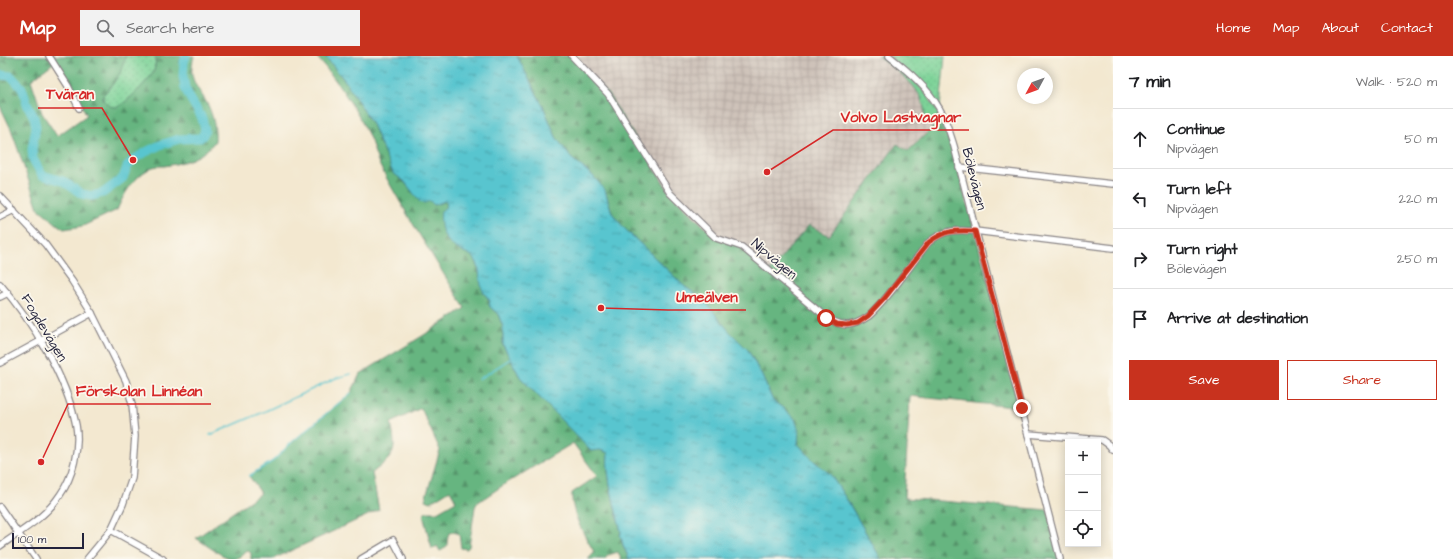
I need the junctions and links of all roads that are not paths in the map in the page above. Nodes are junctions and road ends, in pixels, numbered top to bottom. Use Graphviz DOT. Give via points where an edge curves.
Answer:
graph roads {
  1 [pos="49,56"];
  2 [pos="572,56"];
  3 [pos="889,56"];
  4 [pos="79,108"];
  5 [pos="959,167"];
  6 [pos="1113,184"];
  7 [pos="0,196"];
  8 [pos="14,210"];
  9 [pos="0,217"];
  10 [pos="975,231"];
  11 [pos="1113,248"];
  12 [pos="0,284"];
  13 [pos="8,293"];
  14 [pos="0,297"];
  15 [pos="92,313"];
  16 [pos="41,342"];
  17 [pos="0,363"];
  18 [pos="1028,434"];
  19 [pos="1113,450"];
  20 [pos="0,507"];
  21 [pos="111,530"];
  22 [pos="17,534"];
  23 [pos="0,546"];
  24 [pos="36,559"];
  25 [pos="87,559"];
  26 [pos="163,559"];
  27 [pos="361,559"];
  28 [pos="403,559"];
  29 [pos="1060,559"];
  1 -- 4 [label="street"];
  2 -- 10 [label="street, Nipvägen" via="608,94 670,193 716,238 742,247 826,318 837,324 858,323 868,316 929,242 939,234 956,230"];
  3 -- 5 [label="street, Bölevägen" via="911,73 940,108"];
  5 -- 6 [label="street"];
  5 -- 10 [label="street, Bölevägen"];
  7 -- 8 [label="street"];
  8 -- 9 [label="street"];
  8 -- 15 [label="street" via="45,244"];
  10 -- 11 [label="street, Nipvägen"];
  10 -- 18 [label="street, Bölevägen"];
  12 -- 13 [label="street, Fogdevägen"];
  13 -- 14 [label="street"];
  13 -- 16 [label="street, Fogdevägen"];
  15 -- 16 [label="street"];
  15 -- 21 [label="street" via="126,381 132,404 135,436 132,478"];
  16 -- 17 [label="street"];
  16 -- 22 [label="street, Fogdevägen" via="58,374 76,426 75,459 66,485 52,506"];
  18 -- 19 [label="street" via="1102,440"];
  18 -- 29 [label="street, Bölevägen"];
  20 -- 22 [label="street"];
  21 -- 25 [label="street"];
  21 -- 26 [label="street"];
  22 -- 23 [label="street, Fogdevägen"];
  22 -- 24 [label="street"];
  27 -- 28 [label="street" via="393,540"];
}
